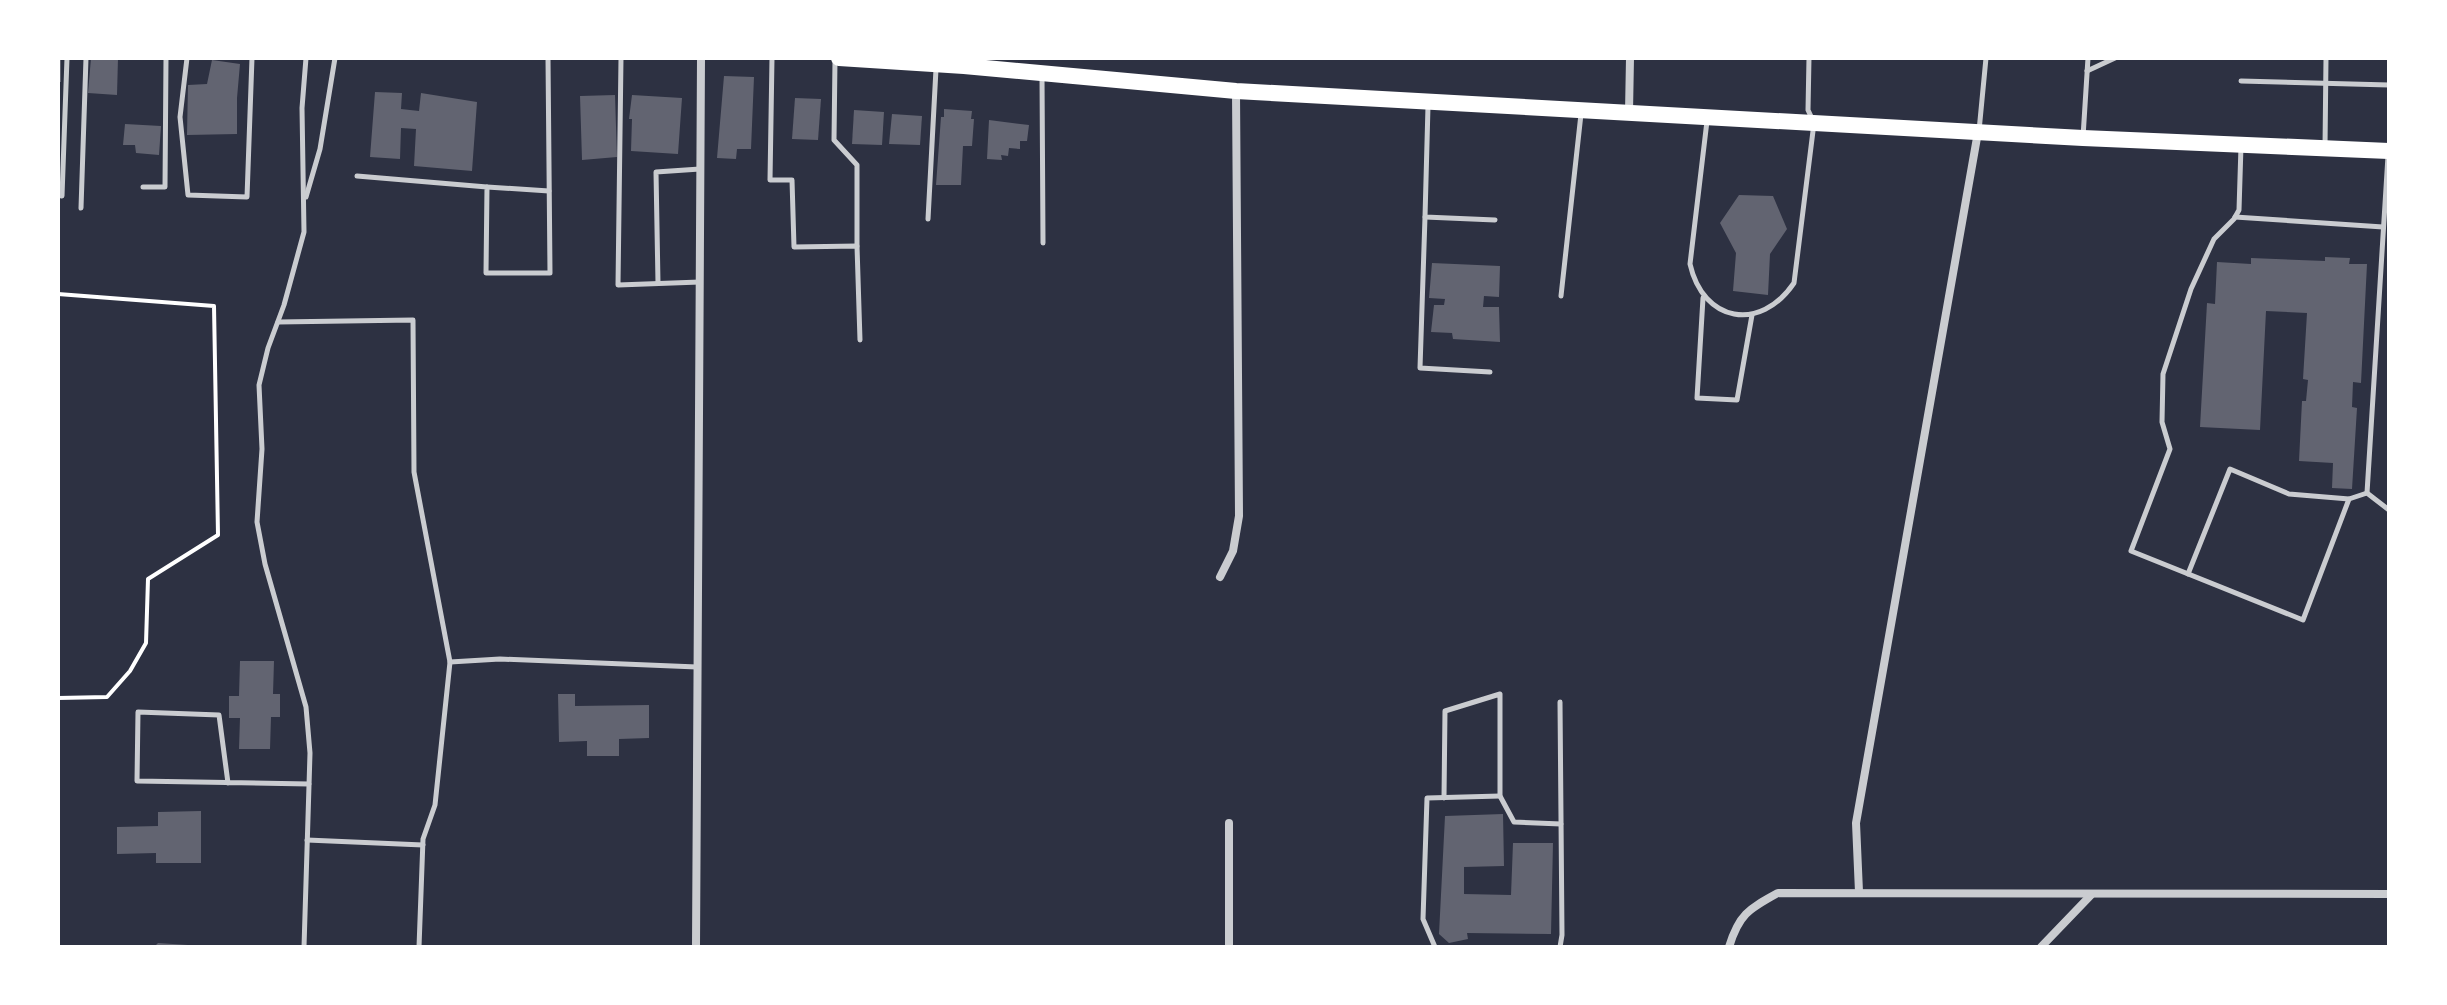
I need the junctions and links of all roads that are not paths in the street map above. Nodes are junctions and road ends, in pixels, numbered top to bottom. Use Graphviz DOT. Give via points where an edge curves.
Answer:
graph roads {
  1 [pos="67,58"];
  2 [pos="86,58"];
  3 [pos="166,58"];
  4 [pos="187,58"];
  5 [pos="252,58"];
  6 [pos="306,58"];
  7 [pos="335,58"];
  8 [pos="548,58"];
  9 [pos="621,58"];
  10 [pos="701,58"];
  11 [pos="772,58"];
  12 [pos="837,58"];
  13 [pos="1630,58"];
  14 [pos="1809,58"];
  15 [pos="1986,58"];
  16 [pos="2088,58"];
  17 [pos="2115,58"];
  18 [pos="2326,58"];
  19 [pos="964,62"];
  20 [pos="936,64"];
  21 [pos="2087,71"];
  22 [pos="1042,74"];
  23 [pos="2241,81"];
  24 [pos="2325,84"];
  25 [pos="2389,85"];
  26 [pos="1236,91"];
  27 [pos="1428,101"];
  28 [pos="1581,109"];
  29 [pos="1629,112"];
  30 [pos="1708,117"];
  31 [pos="1814,123"];
  32 [pos="1978,132"];
  33 [pos="2083,138"];
  34 [pos="2242,145"];
  35 [pos="2325,148"];
  36 [pos="2388,151"];
  37 [pos="700,169"];
  38 [pos="357,176"];
  39 [pos="143,187"];
  40 [pos="487,187"];
  41 [pos="549,191"];
  42 [pos="62,196"];
  43 [pos="304,201"];
  44 [pos="81,208"];
  45 [pos="1425,217"];
  46 [pos="2235,217"];
  47 [pos="928,219"];
  48 [pos="1495,220"];
  49 [pos="2383,227"];
  50 [pos="1043,243"];
  51 [pos="857,246"];
  52 [pos="700,282"];
  53 [pos="658,283"];
  54 [pos="1561,296"];
  55 [pos="1703,297"];
  56 [pos="1752,315"];
  57 [pos="278,322"];
  58 [pos="860,340"];
  59 [pos="1490,372"];
  60 [pos="2367,493"];
  61 [pos="2349,499"];
  62 [pos="2389,510"];
  63 [pos="2188,574"];
  64 [pos="1220,577"];
  65 [pos="450,662"];
  66 [pos="698,667"];
  67 [pos="1560,702"];
  68 [pos="228,783"];
  69 [pos="309,784"];
  70 [pos="1500,796"];
  71 [pos="1444,798"];
  72 [pos="1229,823"];
  73 [pos="1561,824"];
  74 [pos="307,840"];
  75 [pos="423,845"];
  76 [pos="1859,892"];
  77 [pos="2389,894"];
  78 [pos="2091,895"];
  79 [pos="304,947"];
  80 [pos="419,947"];
  81 [pos="696,947"];
  82 [pos="1229,947"];
  83 [pos="1435,947"];
  84 [pos="1560,947"];
  85 [pos="1729,947"];
  86 [pos="2041,947"];
  1 -- 42 [label="lane"];
  2 -- 44 [label="lane"];
  3 -- 39 [label="lane" via="165,187"];
  4 -- 5 [label="lane" via="180,117 188,195 247,197"];
  6 -- 43 [label="lane"];
  7 -- 43 [label="lane" via="320,149"];
  8 -- 41 [label="lane"];
  9 -- 53 [label="lane" via="618,285"];
  10 -- 37 [label="street"];
  11 -- 51 [label="lane" via="770,180 792,180 794,247"];
  12 -- 20 [label="main road"];
  12 -- 51 [label="lane" via="834,140 857,165"];
  13 -- 29 [label="street"];
  14 -- 31 [label="lane" via="1808,110"];
  15 -- 32 [label="lane"];
  16 -- 21 [label="lane"];
  17 -- 21 [label="lane"];
  18 -- 24 [label="lane"];
  19 -- 20 [label="main road"];
  19 -- 22 [label="main road"];
  20 -- 47 [label="lane"];
  21 -- 33 [label="lane"];
  22 -- 26 [label="main road"];
  22 -- 50 [label="lane"];
  23 -- 24 [label="lane"];
  24 -- 25 [label="lane"];
  24 -- 35 [label="lane"];
  26 -- 27 [label="main road"];
  26 -- 64 [label="street" via="1239,516 1233,551"];
  27 -- 28 [label="main road"];
  27 -- 45 [label="lane"];
  28 -- 29 [label="main road"];
  28 -- 54 [label="lane"];
  29 -- 30 [label="main road"];
  30 -- 31 [label="main road"];
  30 -- 55 [label="lane" via="1690,264"];
  31 -- 32 [label="main road"];
  31 -- 56 [label="lane" via="1794,283 1770,309"];
  32 -- 33 [label="main road"];
  32 -- 76 [label="street" via="1856,823"];
  33 -- 34 [label="main road"];
  34 -- 35 [label="main road"];
  34 -- 46 [label="lane"];
  35 -- 36 [label="main road"];
  36 -- 49 [label="lane"];
  37 -- 52 [label="street"];
  37 -- 53 [label="lane" via="656,172"];
  38 -- 40 [label="lane"];
  40 -- 41 [label="lane"];
  40 -- 41 [label="lane" via="486,273 550,273"];
  43 -- 57 [label="lane" via="304,232"];
  45 -- 48 [label="lane"];
  45 -- 59 [label="lane" via="1420,368"];
  46 -- 49 [label="lane"];
  46 -- 63 [label="lane" via="2214,239 2171,345 2161,396 2170,449 2131,551"];
  49 -- 60 [label="lane"];
  51 -- 58 [label="lane"];
  52 -- 53 [label="lane"];
  52 -- 66 [label="street"];
  55 -- 56 [label="lane" via="1726,311"];
  55 -- 56 [label="lane" via="1697,398 1737,400"];
  57 -- 65 [label="lane" via="413,320 414,472"];
  57 -- 69 [label="lane" via="259,385 257,522 306,707"];
  60 -- 61 [label="lane"];
  60 -- 62 [label="lane"];
  61 -- 63 [label="lane" via="2289,494 2230,469"];
  61 -- 63 [label="lane" via="2303,620"];
  65 -- 66 [label="lane" via="500,659"];
  65 -- 75 [label="lane" via="435,805"];
  66 -- 81 [label="street"];
  67 -- 73 [label="lane"];
  68 -- 68 [label="lane" via="137,781 138,712 219,715"];
  68 -- 69 [label="lane"];
  69 -- 74 [label="lane"];
  70 -- 71 [label="lane"];
  70 -- 71 [label="lane" via="1500,694 1445,711"];
  70 -- 73 [label="lane" via="1514,822"];
  71 -- 83 [label="lane" via="1427,798 1423,919"];
  72 -- 82 [label="street"];
  73 -- 84 [label="lane"];
  74 -- 75 [label="lane"];
  74 -- 79 [label="lane"];
  75 -- 80 [label="lane"];
  76 -- 78 [label="street"];
  76 -- 85 [label="street" via="1778,893 1746,911"];
  77 -- 78 [label="street"];
  78 -- 86 [label="street"];
}
